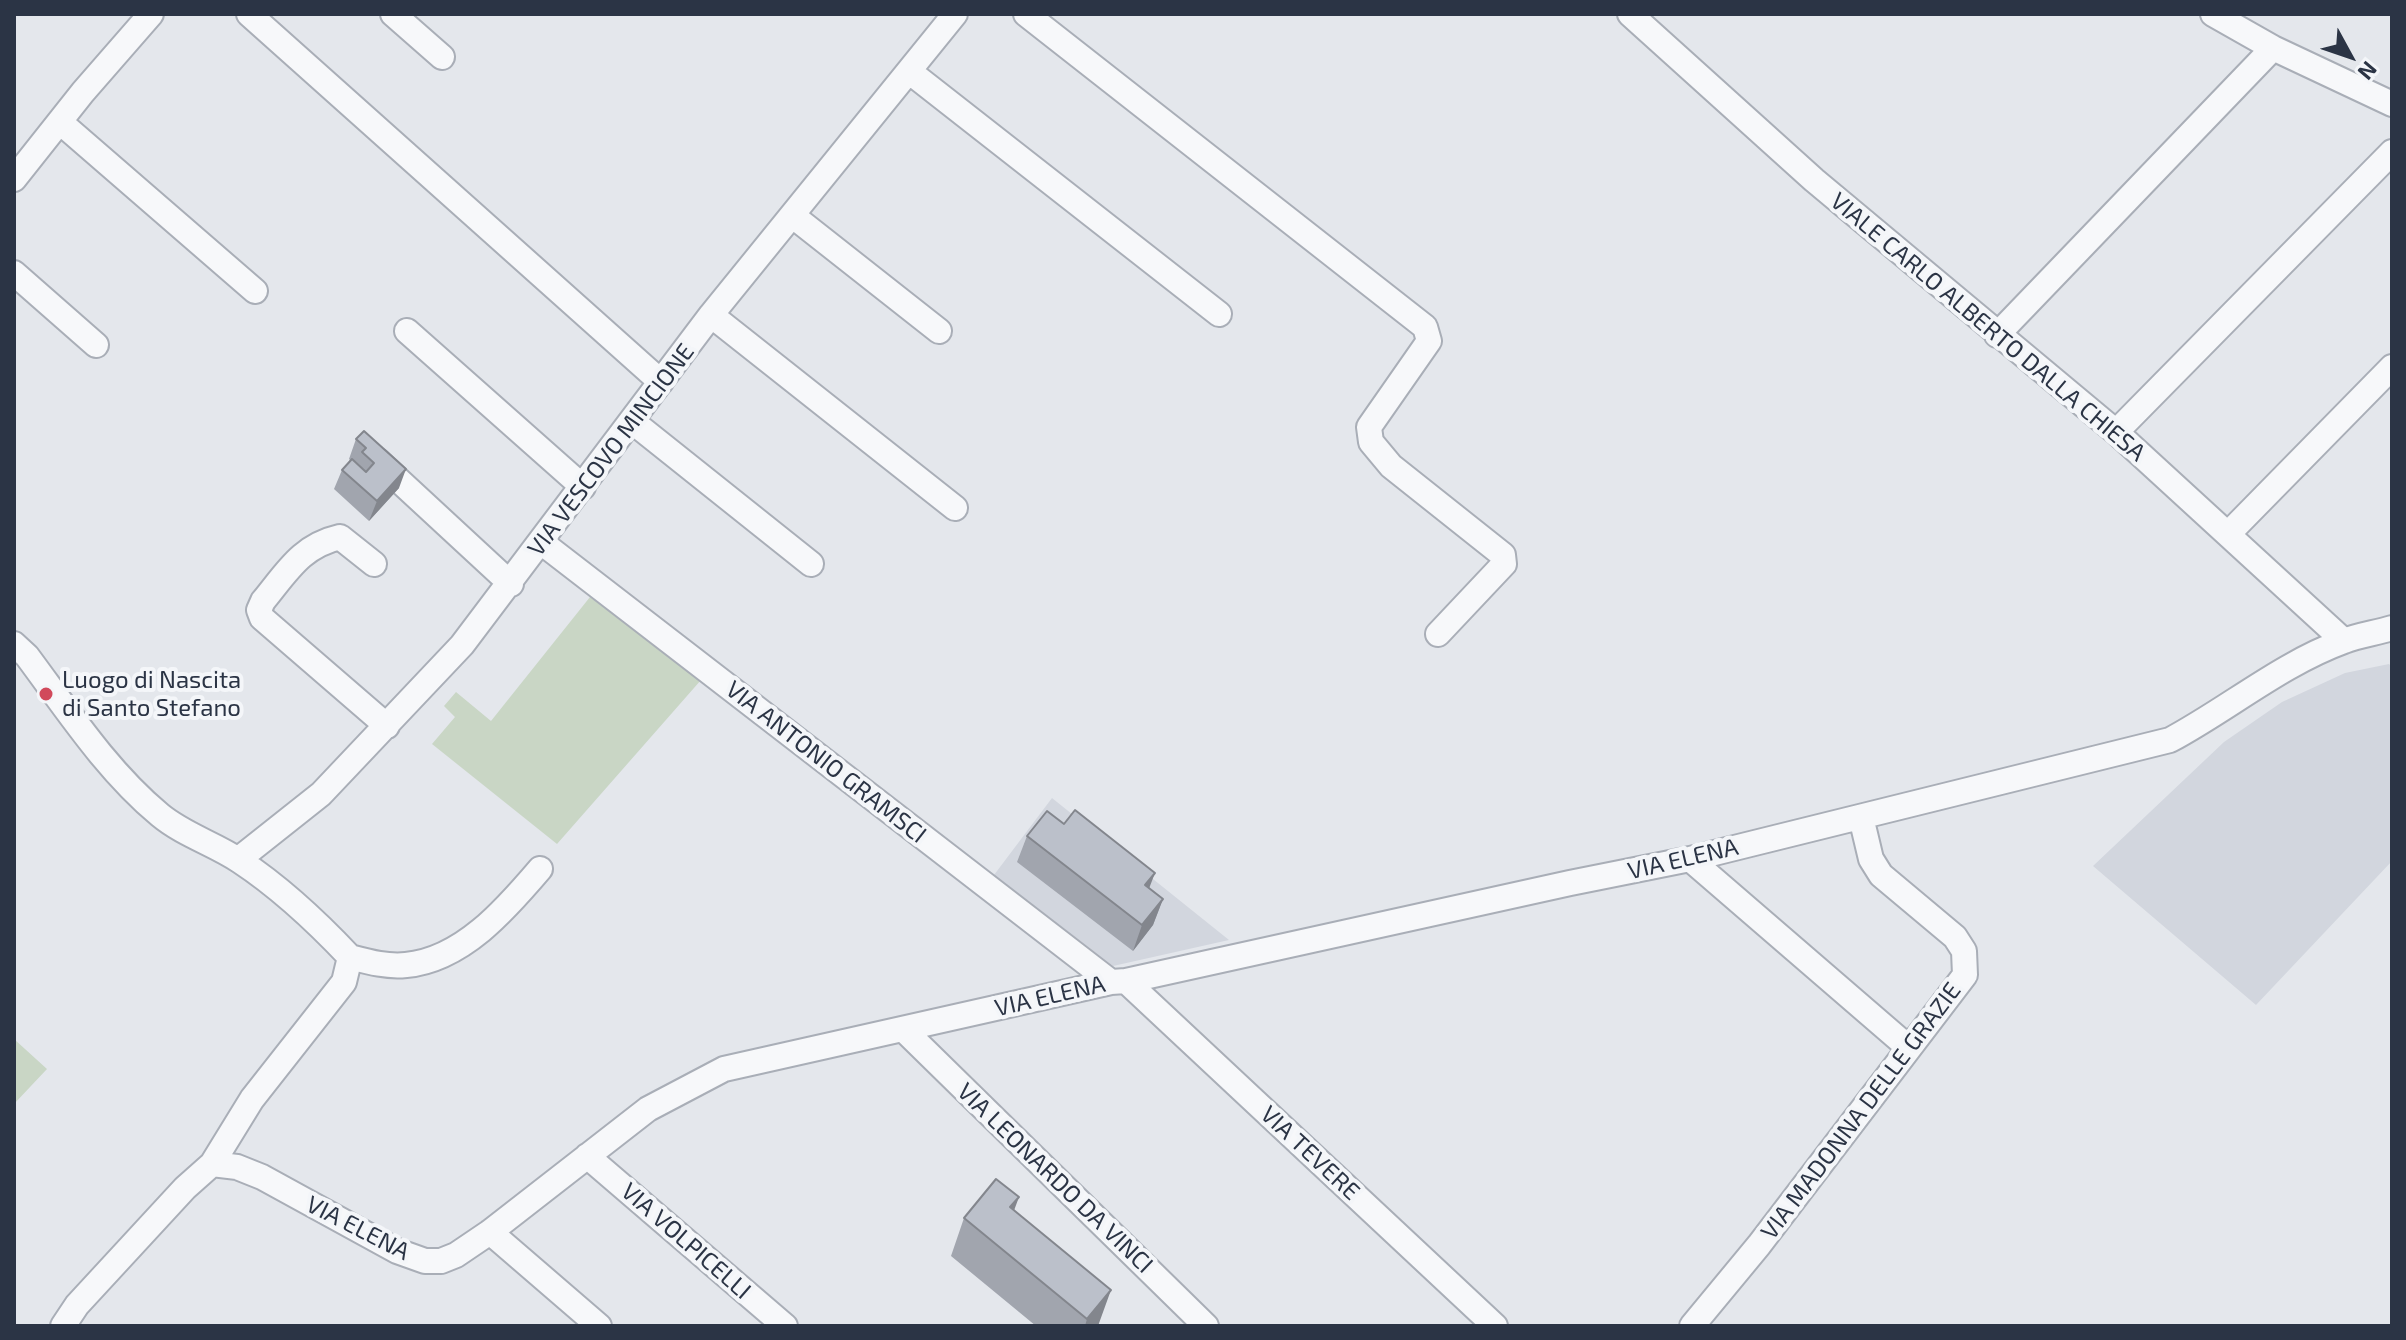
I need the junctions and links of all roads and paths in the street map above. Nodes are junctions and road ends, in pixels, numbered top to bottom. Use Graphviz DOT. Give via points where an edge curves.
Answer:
graph roads {
  1 [pos="151,14"];
  2 [pos="249,14"];
  3 [pos="393,14"];
  4 [pos="955,14"];
  5 [pos="1026,14"];
  6 [pos="2213,14"];
  7 [pos="1645,19"];
  8 [pos="2273,48"];
  9 [pos="442,57"];
  10 [pos="910,72"];
  11 [pos="2392,104"];
  12 [pos="60,122"];
  13 [pos="2392,152"];
  14 [pos="18,167"];
  15 [pos="793,216"];
  16 [pos="14,273"];
  17 [pos="255,291"];
  18 [pos="1219,314"];
  19 [pos="711,315"];
  20 [pos="407,331"];
  21 [pos="939,331"];
  22 [pos="1997,335"];
  23 [pos="96,345"];
  24 [pos="2390,373"];
  25 [pos="661,382"];
  26 [pos="633,422"];
  27 [pos="2116,432"];
  28 [pos="364,448"];
  29 [pos="583,487"];
  30 [pos="955,508"];
  31 [pos="2228,534"];
  32 [pos="541,542"];
  33 [pos="374,564"];
  34 [pos="811,564"];
  35 [pos="511,584"];
  36 [pos="2390,632"];
  37 [pos="1438,634"];
  38 [pos="2344,641"];
  39 [pos="14,644"];
  40 [pos="387,726"];
  41 [pos="1861,817"];
  42 [pos="239,859"];
  43 [pos="1690,859"];
  44 [pos="540,869"];
  45 [pos="350,957"];
  46 [pos="1118,982"];
  47 [pos="903,1029"];
  48 [pos="1909,1048"];
  49 [pos="587,1156"];
  50 [pos="212,1164"];
  51 [pos="490,1232"];
  52 [pos="63,1326"];
  53 [pos="599,1326"];
  54 [pos="785,1326"];
  55 [pos="1206,1326"];
  56 [pos="1495,1326"];
  57 [pos="1692,1326"];
  1 -- 12 [label="street"];
  2 -- 25 [label="street"];
  3 -- 9 [label="street"];
  4 -- 10 [label="street, VIA VESCOVO MINCIONE"];
  5 -- 37 [label="street" via="1425,327 1429,341 1369,427 1371,442 1391,466 1503,555 1504,564"];
  6 -- 8 [label="street"];
  7 -- 22 [label="street, VIALE CARLO ALBERTO DALLA CHIESA" via="1814,180"];
  8 -- 11 [label="street"];
  8 -- 22 [label="street"];
  10 -- 15 [label="street, VIA VESCOVO MINCIONE"];
  10 -- 18 [label="street"];
  12 -- 14 [label="street"];
  12 -- 17 [label="street"];
  13 -- 27 [label="street"];
  15 -- 19 [label="street, VIA VESCOVO MINCIONE"];
  15 -- 21 [label="street"];
  16 -- 23 [label="street"];
  19 -- 25 [label="street, VIA VESCOVO MINCIONE"];
  19 -- 30 [label="street"];
  20 -- 29 [label="street"];
  22 -- 27 [label="street, VIALE CARLO ALBERTO DALLA CHIESA"];
  24 -- 31 [label="street"];
  25 -- 26 [label="street, VIA VESCOVO MINCIONE"];
  26 -- 29 [label="street, VIA VESCOVO MINCIONE"];
  26 -- 34 [label="street"];
  27 -- 31 [label="street, VIALE CARLO ALBERTO DALLA CHIESA"];
  28 -- 35 [label="street"];
  29 -- 32 [label="street, VIA VESCOVO MINCIONE"];
  31 -- 38 [label="street, VIALE CARLO ALBERTO DALLA CHIESA"];
  32 -- 35 [label="street, VIA VESCOVO MINCIONE"];
  32 -- 46 [label="street, VIA ANTONIO GRAMSCI"];
  33 -- 40 [label="street" via="340,537 323,541 305,550 259,610"];
  35 -- 40 [label="street, VIA VESCOVO MINCIONE"];
  36 -- 38 [label="street"];
  38 -- 41 [label="street, VIA ELENA" via="2289,667 2170,740"];
  39 -- 42 [label="street" via="128,786 196,839"];
  40 -- 42 [label="street, VIA VESCOVO MINCIONE" via="321,794"];
  41 -- 43 [label="street, VIA ELENA"];
  41 -- 48 [label="street, VIA MADONNA DELLE GRAZIE" via="1871,859 1881,875 1955,937 1964,951 1965,975"];
  42 -- 45 [label="street" via="311,915"];
  43 -- 46 [label="street, VIA ELENA"];
  43 -- 48 [label="street"];
  44 -- 45 [label="street" via="507,908 428,962 381,965"];
  45 -- 50 [label="street" via="344,982 252,1099"];
  46 -- 47 [label="street, VIA ELENA"];
  46 -- 56 [label="street, VIA TEVERE"];
  47 -- 49 [label="street, VIA ELENA" via="724,1069 648,1109"];
  47 -- 55 [label="street, VIA LEONARDO DA VINCI"];
  48 -- 57 [label="street, VIA MADONNA DELLE GRAZIE"];
  49 -- 51 [label="street, VIA ELENA"];
  49 -- 54 [label="street, VIA VOLPICELLI"];
  50 -- 51 [label="street, VIA ELENA" via="262,1177 425,1261 456,1255"];
  50 -- 52 [label="street"];
  51 -- 53 [label="street"];
}
